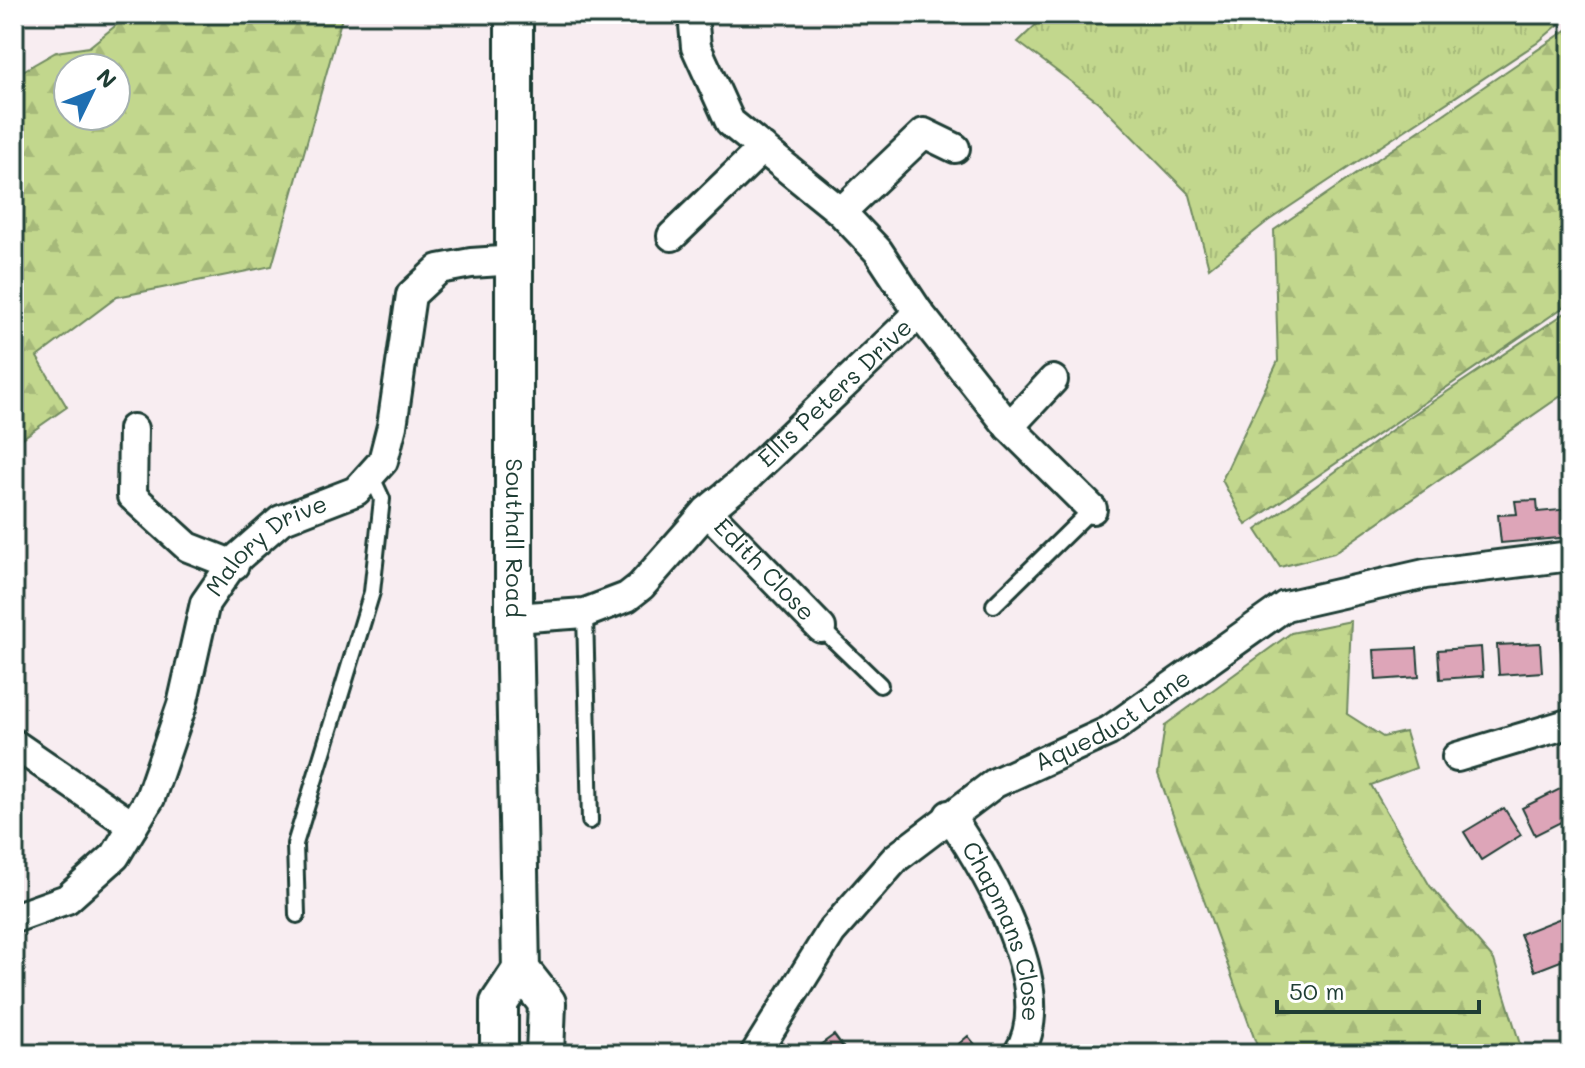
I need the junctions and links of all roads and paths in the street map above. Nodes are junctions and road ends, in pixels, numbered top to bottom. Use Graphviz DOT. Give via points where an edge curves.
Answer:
graph roads {
  1 [pos="514,14"];
  2 [pos="693,14"];
  3 [pos="763,148"];
  4 [pos="955,148"];
  5 [pos="841,212"];
  6 [pos="672,236"];
  7 [pos="516,260"];
  8 [pos="919,313"];
  9 [pos="1053,380"];
  10 [pos="1009,427"];
  11 [pos="133,429"];
  12 [pos="371,475"];
  13 [pos="1092,509"];
  14 [pos="707,511"];
  15 [pos="1571,556"];
  16 [pos="234,565"];
  17 [pos="994,605"];
  18 [pos="585,613"];
  19 [pos="514,618"];
  20 [pos="821,628"];
  21 [pos="880,685"];
  22 [pos="1571,723"];
  23 [pos="14,744"];
  24 [pos="1457,757"];
  25 [pos="949,815"];
  26 [pos="590,821"];
  27 [pos="133,826"];
  28 [pos="297,915"];
  29 [pos="14,918"];
  30 [pos="521,970"];
  31 [pos="499,1054"];
  32 [pos="545,1054"];
  33 [pos="755,1054"];
  34 [pos="1018,1054"];
  1 -- 7 [label="street, Southall Road"];
  2 -- 3 [label="street, Ellis Peters Drive" via="696,47 730,122"];
  3 -- 5 [label="street, Ellis Peters Drive"];
  3 -- 6 [label="street"];
  4 -- 5 [label="street" via="924,133"];
  5 -- 8 [label="street, Ellis Peters Drive" via="878,251"];
  7 -- 12 [label="street, Malory Drive" via="439,269 411,295 392,426 383,461"];
  7 -- 19 [label="street, Southall Road"];
  8 -- 10 [label="street"];
  8 -- 14 [label="street, Ellis Peters Drive"];
  9 -- 10 [label="street"];
  10 -- 13 [label="street"];
  11 -- 16 [label="street" via="132,496 188,547"];
  12 -- 16 [label="street, Malory Drive" via="356,491 281,520"];
  12 -- 28 [label="lane" via="382,499 372,592 295,844"];
  13 -- 17 [label="lane"];
  14 -- 18 [label="street, Ellis Peters Drive" via="641,586"];
  14 -- 20 [label="street, Edith Close"];
  15 -- 25 [label="street, Aqueduct Lane" via="1425,574 1285,606 1109,731 995,783"];
  16 -- 27 [label="street, Malory Drive" via="205,603 182,705 150,798"];
  18 -- 19 [label="street, Ellis Peters Drive"];
  18 -- 26 [label="lane"];
  19 -- 30 [label="street, Southall Road"];
  20 -- 21 [label="lane"];
  22 -- 24 [label="street"];
  23 -- 27 [label="street"];
  25 -- 33 [label="street, Aqueduct Lane" via="896,858 831,932"];
  25 -- 34 [label="street, Chapmans Close" via="987,870 1026,967 1028,1038"];
  27 -- 29 [label="street, Malory Drive" via="115,856 67,899"];
  30 -- 31 [label="street" via="499,1003"];
  30 -- 32 [label="street" via="547,1003"];
}
